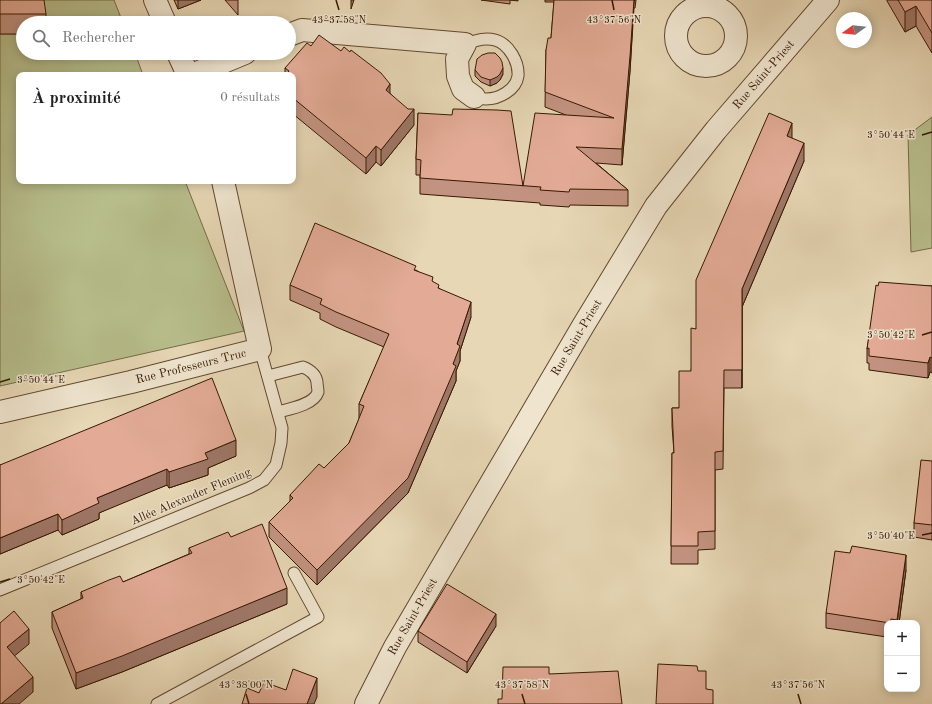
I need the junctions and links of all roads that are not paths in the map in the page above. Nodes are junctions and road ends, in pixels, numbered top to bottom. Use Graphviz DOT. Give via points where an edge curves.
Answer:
graph roads {
  1 [pos="155,0"];
  2 [pos="828,0"];
  3 [pos="162,16"];
  4 [pos="296,32"];
  5 [pos="465,44"];
  6 [pos="181,60"];
  7 [pos="228,60"];
  8 [pos="187,72"];
  9 [pos="199,72"];
  10 [pos="474,97"];
  11 [pos="224,184"];
  12 [pos="260,350"];
  13 [pos="268,376"];
  14 [pos="0,412"];
  15 [pos="278,412"];
  16 [pos="294,573"];
  17 [pos="0,590"];
  18 [pos="157,704"];
  19 [pos="366,704"];
  1 -- 3 [label="street"];
  2 -- 19 [label="street, Rue Saint-Priest" via="716,130 656,206 395,647"];
  4 -- 5 [label="street" via="302,30"];
  5 -- 10 [label="street" via="457,59 458,76 463,90"];
  5 -- 10 [label="lane" via="480,39 496,40 508,47 516,60 518,77 513,88 499,97"];
  6 -- 8 [label="street"];
  7 -- 9 [label="street"];
  11 -- 12 [label="street, Rue Professeurs Truc"];
  12 -- 13 [label="lane, Allée Alexander Fleming"];
  12 -- 14 [label="street, Rue Professeurs Truc"];
  13 -- 15 [label="lane, Allée Alexander Fleming"];
  13 -- 15 [label="lane" via="303,367 311,371 317,380 318,391 315,398 308,403"];
  15 -- 17 [label="lane, Allée Alexander Fleming" via="282,428 276,465 264,480"];
  16 -- 18 [label="lane" via="318,616"];
}
